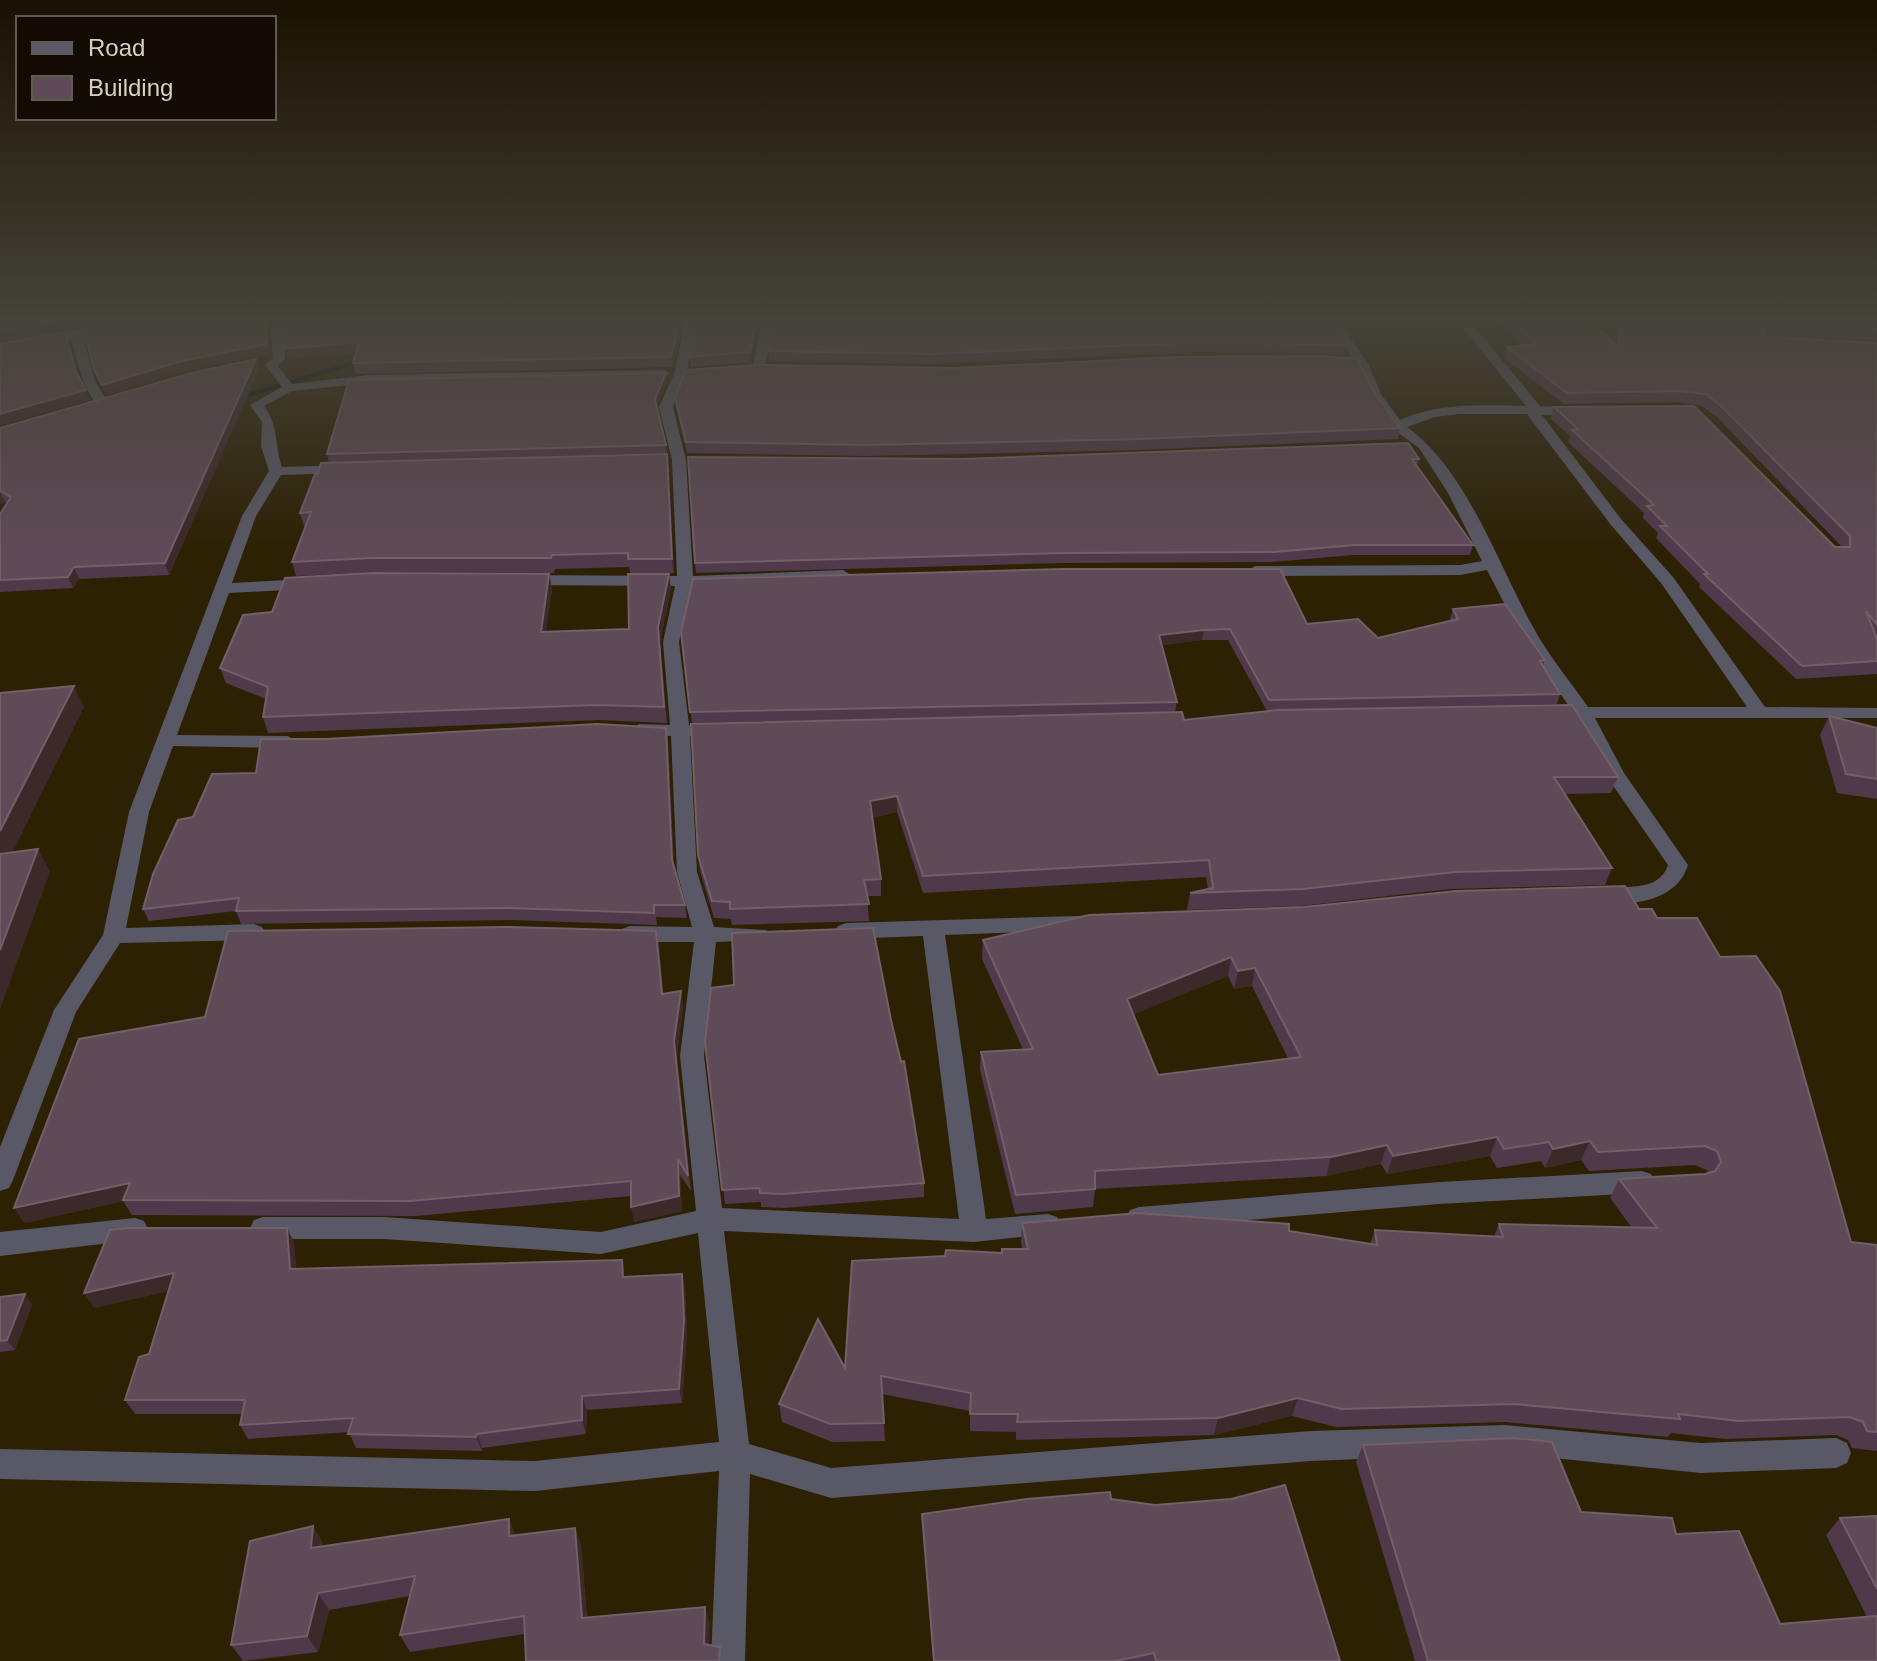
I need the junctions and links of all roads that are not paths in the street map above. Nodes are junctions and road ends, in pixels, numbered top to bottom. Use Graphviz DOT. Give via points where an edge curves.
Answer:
graph roads {
  1 [pos="93,397"];
  2 [pos="273,397"];
  3 [pos="673,397"];
  4 [pos="1377,397"];
  5 [pos="1523,397"];
  6 [pos="118,398"];
  7 [pos="1598,410"];
  8 [pos="1534,411"];
  9 [pos="1398,426"];
  10 [pos="1424,445"];
  11 [pos="1392,446"];
  12 [pos="362,468"];
  13 [pos="276,471"];
  14 [pos="1491,564"];
  15 [pos="1233,571"];
  16 [pos="854,575"];
  17 [pos="685,579"];
  18 [pos="511,580"];
  19 [pos="331,582"];
  20 [pos="224,588"];
  21 [pos="1760,712"];
  22 [pos="1553,713"];
  23 [pos="1583,713"];
  24 [pos="1877,713"];
  25 [pos="615,729"];
  26 [pos="739,730"];
  27 [pos="677,732"];
  28 [pos="168,740"];
  29 [pos="315,742"];
  30 [pos="1587,895"];
  31 [pos="1099,923"];
  32 [pos="933,927"];
  33 [pos="270,932"];
  34 [pos="827,932"];
  35 [pos="604,933"];
  36 [pos="781,934"];
  37 [pos="114,936"];
  38 [pos="706,937"];
  39 [pos="0,1180"];
  40 [pos="1664,1181"];
  41 [pos="710,1219"];
  42 [pos="1114,1220"];
  43 [pos="1067,1224"];
  44 [pos="166,1229"];
  45 [pos="244,1229"];
  46 [pos="974,1231"];
  47 [pos="0,1244"];
  48 [pos="1836,1453"];
  49 [pos="735,1455"];
  50 [pos="0,1464"];
  51 [pos="728,1661"];
  1 -- 6 [label="street" via="96,406"];
  2 -- 13 [label="street" via="257,405 269,422 268,446"];
  3 -- 17 [label="street" via="666,407 680,460"];
  4 -- 9 [label="street"];
  5 -- 8 [label="street"];
  7 -- 8 [label="street"];
  8 -- 9 [label="street" via="1424,416"];
  8 -- 21 [label="street" via="1616,522 1667,580"];
  9 -- 10 [label="street"];
  10 -- 11 [label="street"];
  10 -- 14 [label="street"];
  12 -- 13 [label="street"];
  13 -- 20 [label="street" via="249,516"];
  14 -- 15 [label="street" via="1460,570"];
  14 -- 23 [label="street" via="1536,646"];
  16 -- 17 [label="street"];
  17 -- 18 [label="street"];
  17 -- 27 [label="street" via="671,642"];
  19 -- 20 [label="street"];
  20 -- 28 [label="street"];
  21 -- 23 [label="street"];
  21 -- 24 [label="street"];
  22 -- 23 [label="street"];
  23 -- 30 [label="street" via="1615,774 1678,865 1660,889"];
  25 -- 27 [label="street"];
  26 -- 27 [label="street"];
  27 -- 38 [label="street" via="685,780 687,872"];
  28 -- 29 [label="street"];
  28 -- 37 [label="street" via="139,812"];
  31 -- 32 [label="street"];
  32 -- 34 [label="street"];
  32 -- 46 [label="street"];
  33 -- 37 [label="street"];
  35 -- 38 [label="street"];
  36 -- 38 [label="street"];
  37 -- 39 [label="street" via="65,1010"];
  38 -- 41 [label="street" via="692,1056"];
  40 -- 42 [label="street"];
  41 -- 45 [label="street" via="601,1243 384,1228"];
  41 -- 46 [label="street"];
  41 -- 49 [label="street"];
  43 -- 46 [label="street"];
  44 -- 47 [label="street"];
  48 -- 49 [label="street" via="1701,1458 1505,1439 1311,1446 831,1483"];
  49 -- 50 [label="street" via="535,1476"];
  49 -- 51 [label="street"];
}
